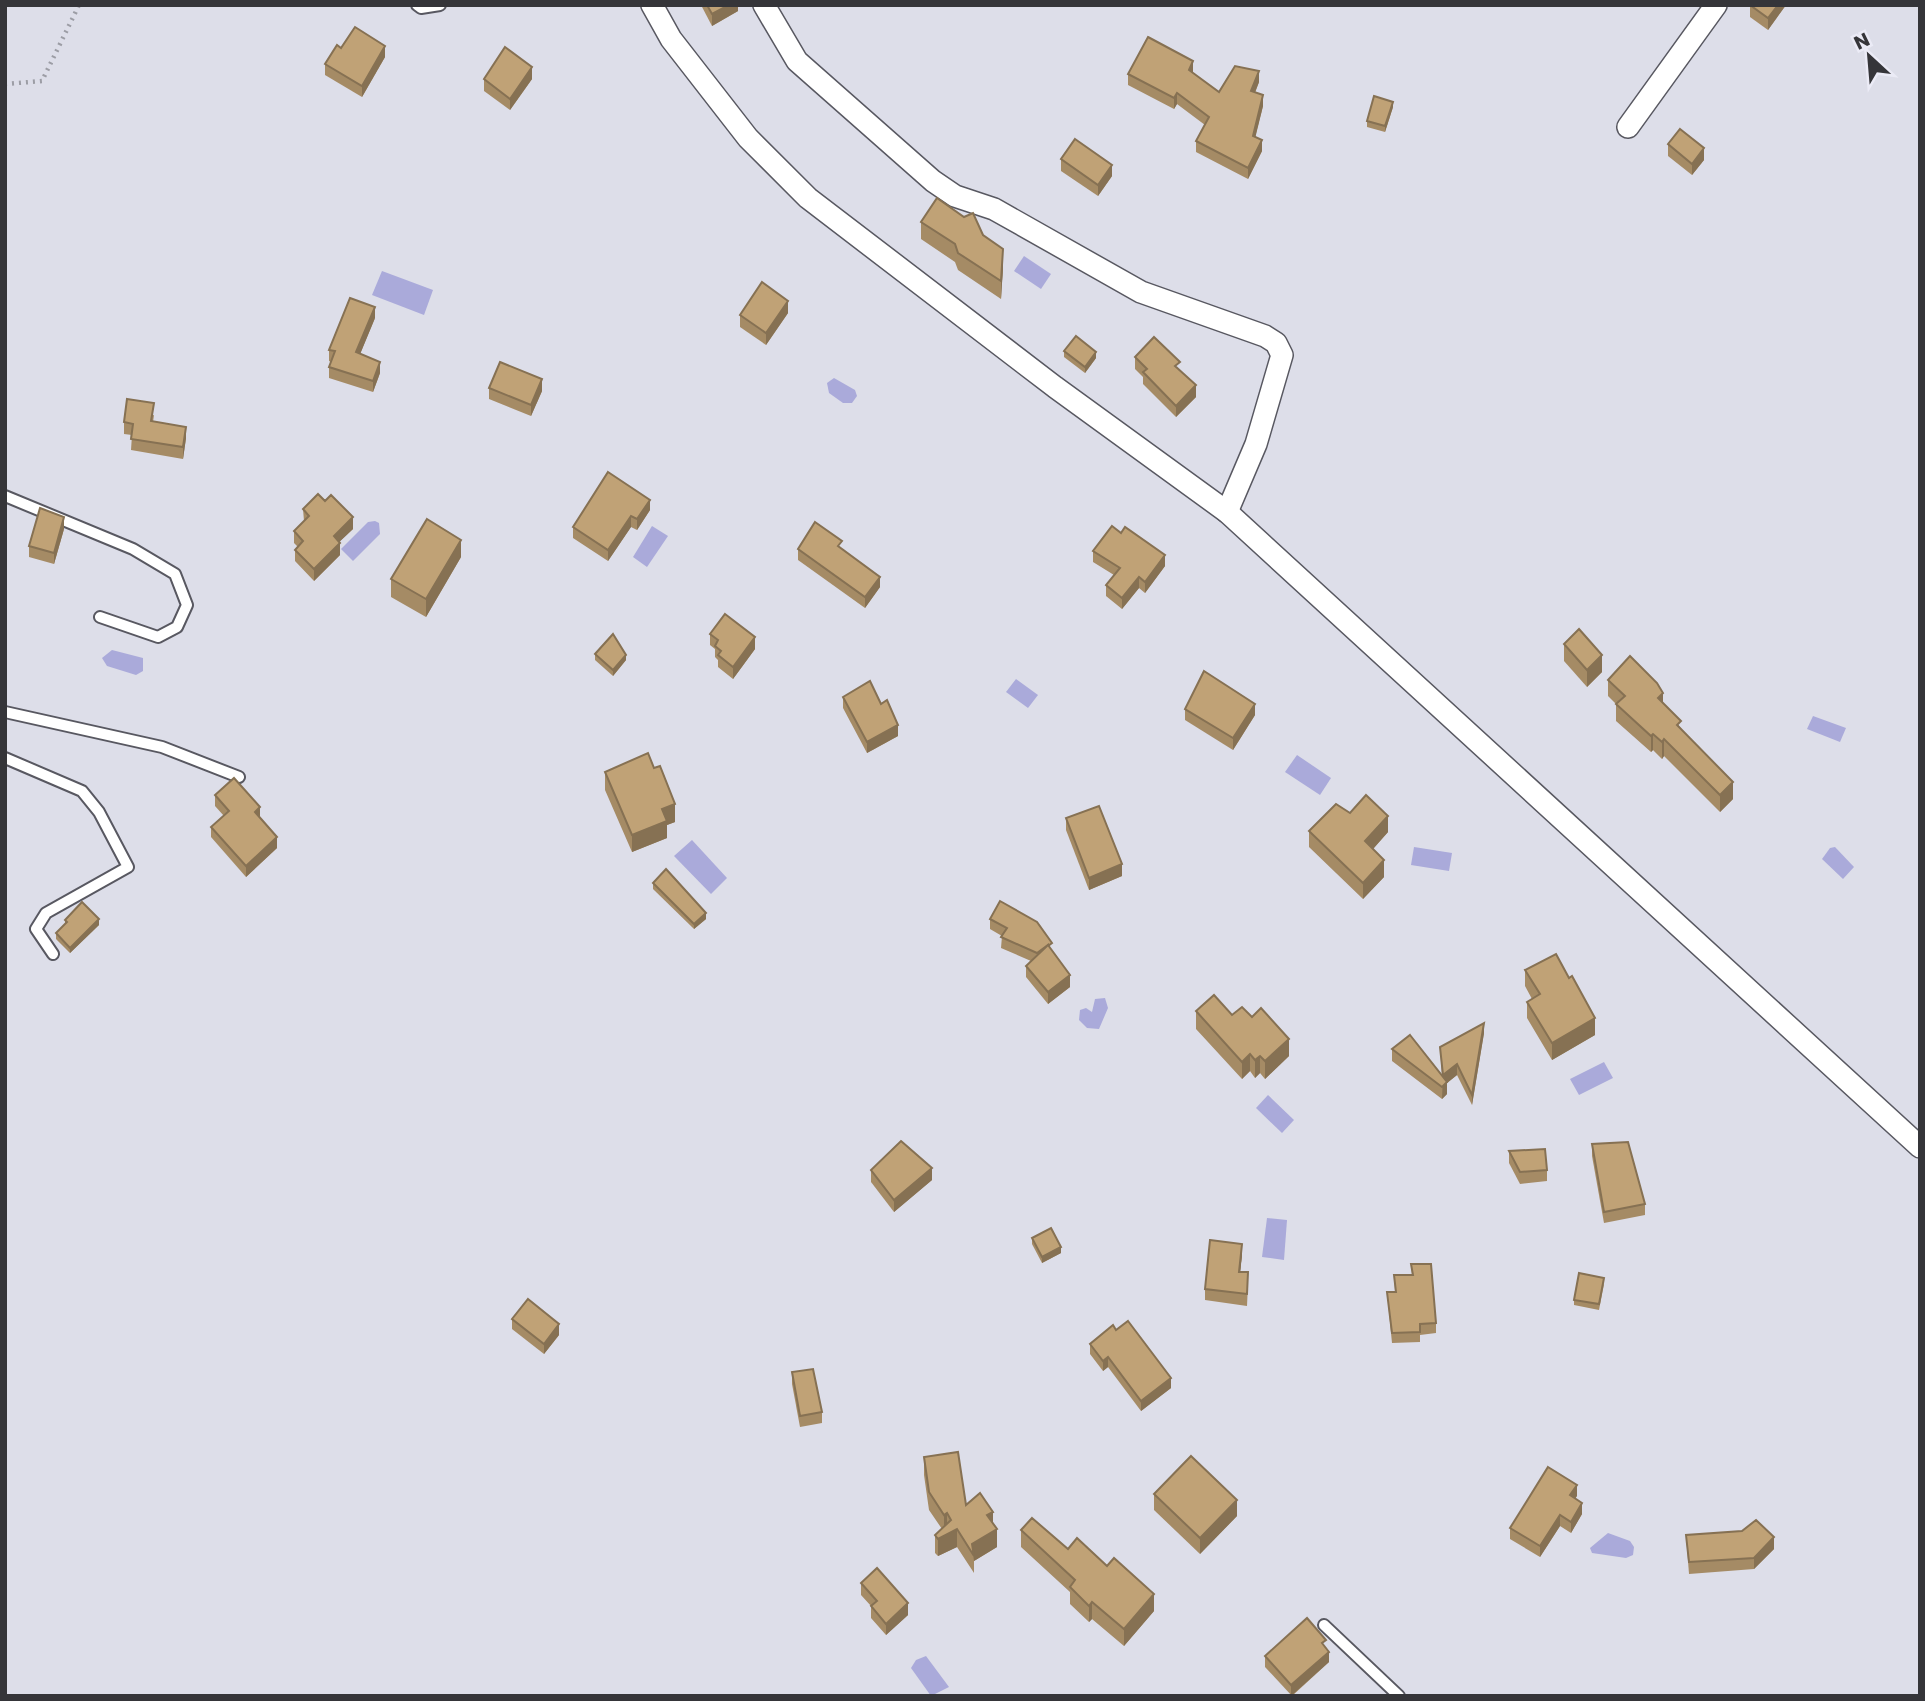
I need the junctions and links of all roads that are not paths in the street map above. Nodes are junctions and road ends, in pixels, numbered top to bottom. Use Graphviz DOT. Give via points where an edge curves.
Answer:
graph roads {
  1 [pos="416,5"];
  2 [pos="440,5"];
  3 [pos="652,5"];
  4 [pos="764,5"];
  5 [pos="1716,5"];
  6 [pos="1628,127"];
  7 [pos="5,496"];
  8 [pos="1227,512"];
  9 [pos="100,617"];
  10 [pos="5,712"];
  11 [pos="5,758"];
  12 [pos="239,777"];
  13 [pos="53,954"];
  14 [pos="1920,1147"];
  15 [pos="1324,1625"];
  16 [pos="1399,1696"];
  1 -- 2 [label="lane"];
  3 -- 8 [label="street" via="671,39 748,138 817,206"];
  4 -- 8 [label="street" via="797,61 933,181 956,196 994,209 1142,292 1276,343 1282,355 1256,444"];
  5 -- 6 [label="street"];
  7 -- 9 [label="lane" via="133,549 174,574 187,605 177,627 158,637"];
  8 -- 14 [label="street"];
  10 -- 12 [label="lane" via="162,747"];
  11 -- 13 [label="lane" via="82,791 99,811 128,867 46,913 36,929"];
  15 -- 16 [label="lane"];
}
